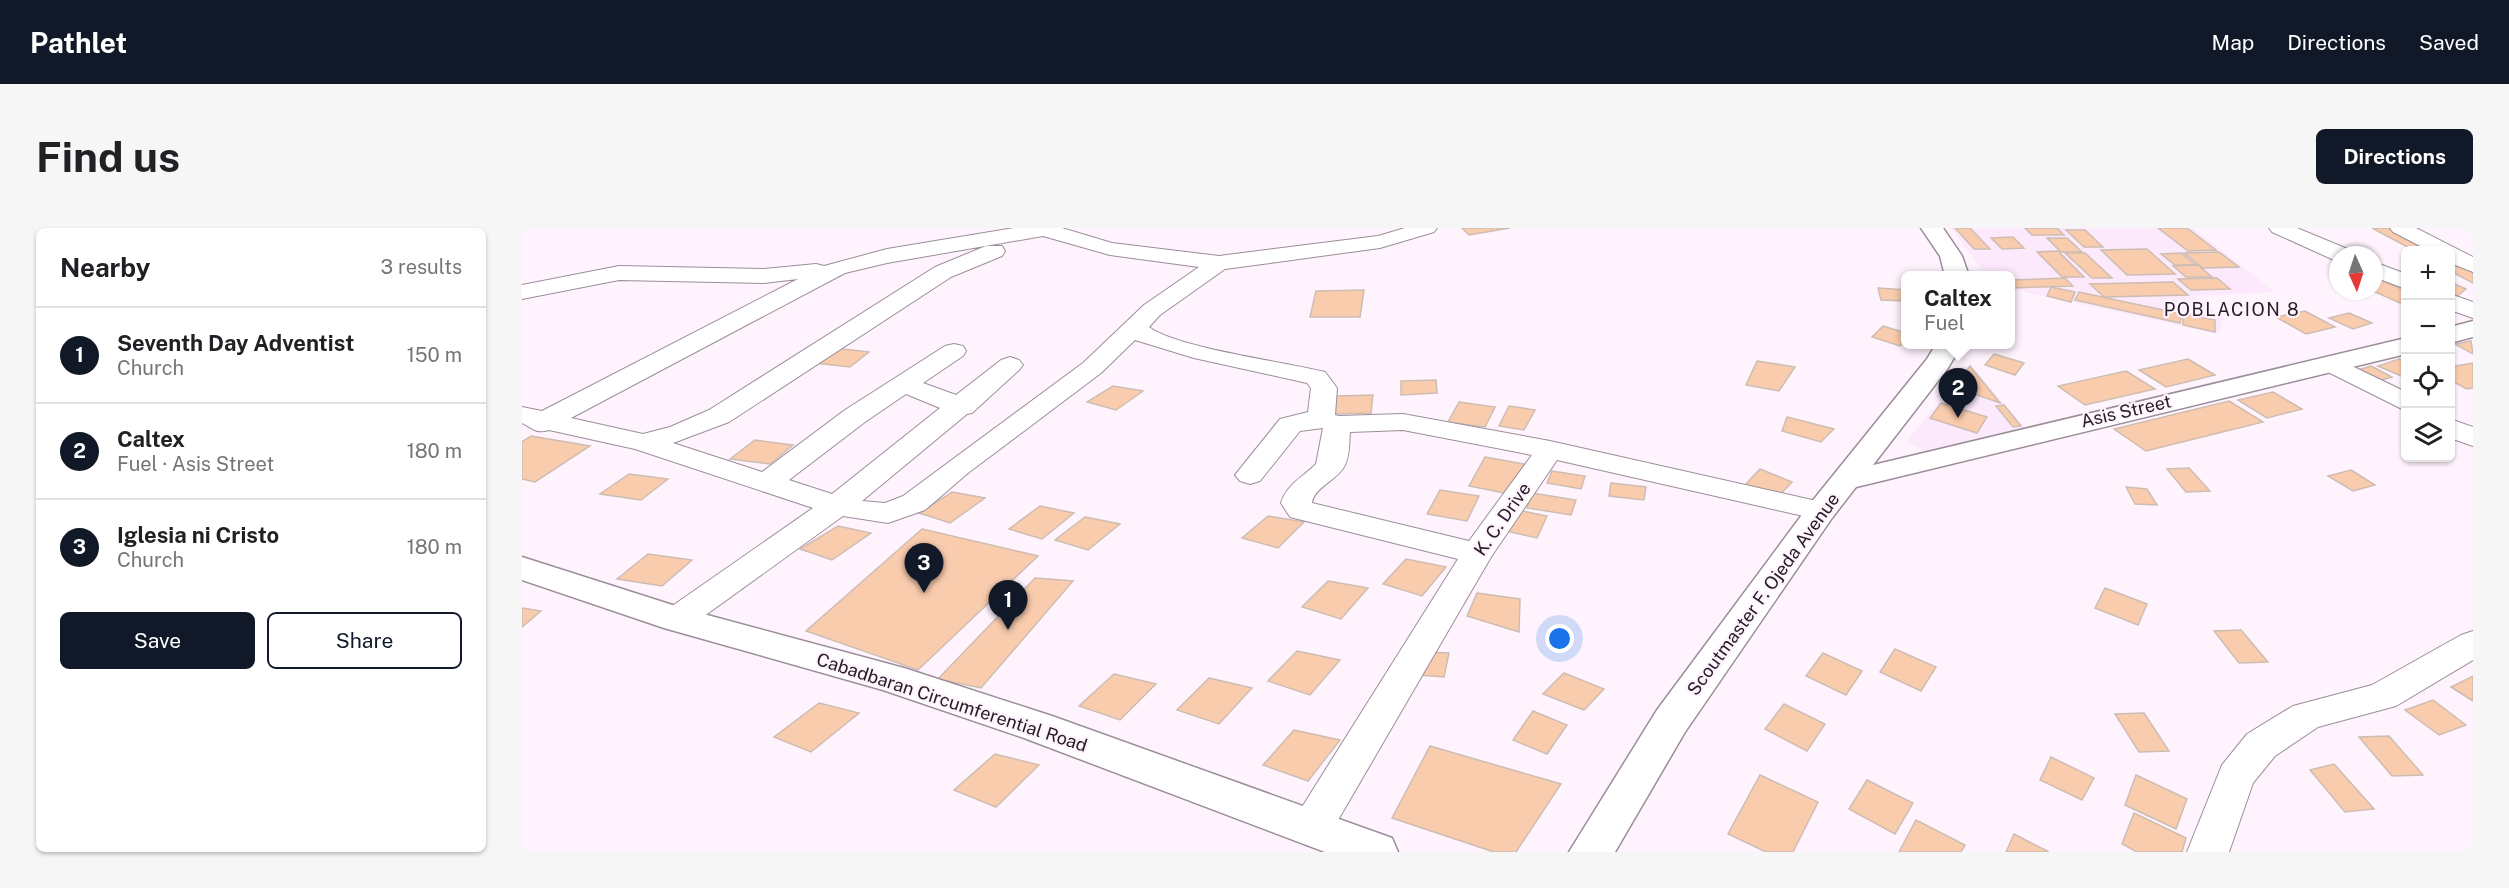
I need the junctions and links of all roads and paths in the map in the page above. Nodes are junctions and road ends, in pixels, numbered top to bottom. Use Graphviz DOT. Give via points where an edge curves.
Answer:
graph roads {
  1 [pos="1427,228"];
  2 [pos="1932,228"];
  3 [pos="2279,228"];
  4 [pos="2400,228"];
  5 [pos="914,231"];
  6 [pos="1053,231"];
  7 [pos="2436,246"];
  8 [pos="2329,249"];
  9 [pos="887,256"];
  10 [pos="2455,256"];
  11 [pos="1219,263"];
  12 [pos="2473,265"];
  13 [pos="837,268"];
  14 [pos="1956,271"];
  15 [pos="2383,273"];
  16 [pos="2401,280"];
  17 [pos="522,291"];
  18 [pos="2455,304"];
  19 [pos="2473,311"];
  20 [pos="1134,327"];
  21 [pos="2473,329"];
  22 [pos="2455,334"];
  23 [pos="2401,347"];
  24 [pos="1947,349"];
  25 [pos="954,351"];
  26 [pos="2331,364"];
  27 [pos="1010,365"];
  28 [pos="902,384"];
  29 [pos="2401,400"];
  30 [pos="962,407"];
  31 [pos="534,417"];
  32 [pos="1329,422"];
  33 [pos="2455,429"];
  34 [pos="522,433"];
  35 [pos="2473,438"];
  36 [pos="643,443"];
  37 [pos="1550,450"];
  38 [pos="1250,475"];
  39 [pos="1848,480"];
  40 [pos="768,482"];
  41 [pos="837,506"];
  42 [pos="1821,511"];
  43 [pos="1477,553"];
  44 [pos="522,568"];
  45 [pos="677,619"];
  46 [pos="2473,644"];
  47 [pos="1312,827"];
  48 [pos="1377,852"];
  49 [pos="1591,852"];
  50 [pos="2208,852"];
  1 -- 11 [label="street" via="1380,242"];
  2 -- 14 [label="main road" via="1951,256"];
  3 -- 8 [label="street"];
  4 -- 7 [label="street"];
  5 -- 9 [label="street"];
  6 -- 9 [label="street"];
  6 -- 11 [label="street" via="1110,249"];
  6 -- 36 [label="street" via="943,272 719,416"];
  9 -- 13 [label="street"];
  10 -- 12 [label="street"];
  11 -- 20 [label="street"];
  13 -- 17 [label="street" via="764,276 619,273"];
  13 -- 31 [label="street"];
  15 -- 16 [label="street"];
  18 -- 19 [label="street"];
  20 -- 32 [label="street" via="1148,338 1316,377 1324,388"];
  20 -- 41 [label="street" via="1092,368 914,503 876,513"];
  21 -- 22 [label="main road"];
  23 -- 26 [label="main road, Asis Street"];
  24 -- 39 [label="main road, Scoutmaster F. Ojeda Avenue"];
  25 -- 28 [label="street"];
  26 -- 29 [label="street"];
  26 -- 39 [label="main road, Asis Street"];
  27 -- 30 [label="street"];
  28 -- 30 [label="street"];
  28 -- 40 [label="street"];
  30 -- 41 [label="street"];
  31 -- 34 [label="street"];
  31 -- 36 [label="street"];
  32 -- 37 [label="street" via="1403,422"];
  32 -- 38 [label="street" via="1290,424"];
  32 -- 43 [label="street" via="1332,463 1323,476 1299,494 1296,503 1301,510"];
  33 -- 35 [label="street"];
  36 -- 40 [label="street"];
  37 -- 42 [label="street"];
  37 -- 43 [label="street, K. C. Drive"];
  39 -- 42 [label="main road, Scoutmaster F. Ojeda Avenue"];
  40 -- 41 [label="street"];
  41 -- 45 [label="street"];
  42 -- 49 [label="main road, Scoutmaster F. Ojeda Avenue" via="1671,721"];
  43 -- 47 [label="street, K. C. Drive"];
  44 -- 45 [label="main road, Cabadbaran Circumferential Road"];
  45 -- 47 [label="main road, Cabadbaran Circumferential Road" via="891,678"];
  46 -- 50 [label="street" via="2383,696 2306,716 2261,745 2236,776"];
  47 -- 48 [label="main road, Cabadbaran Circumferential Road"];
}
